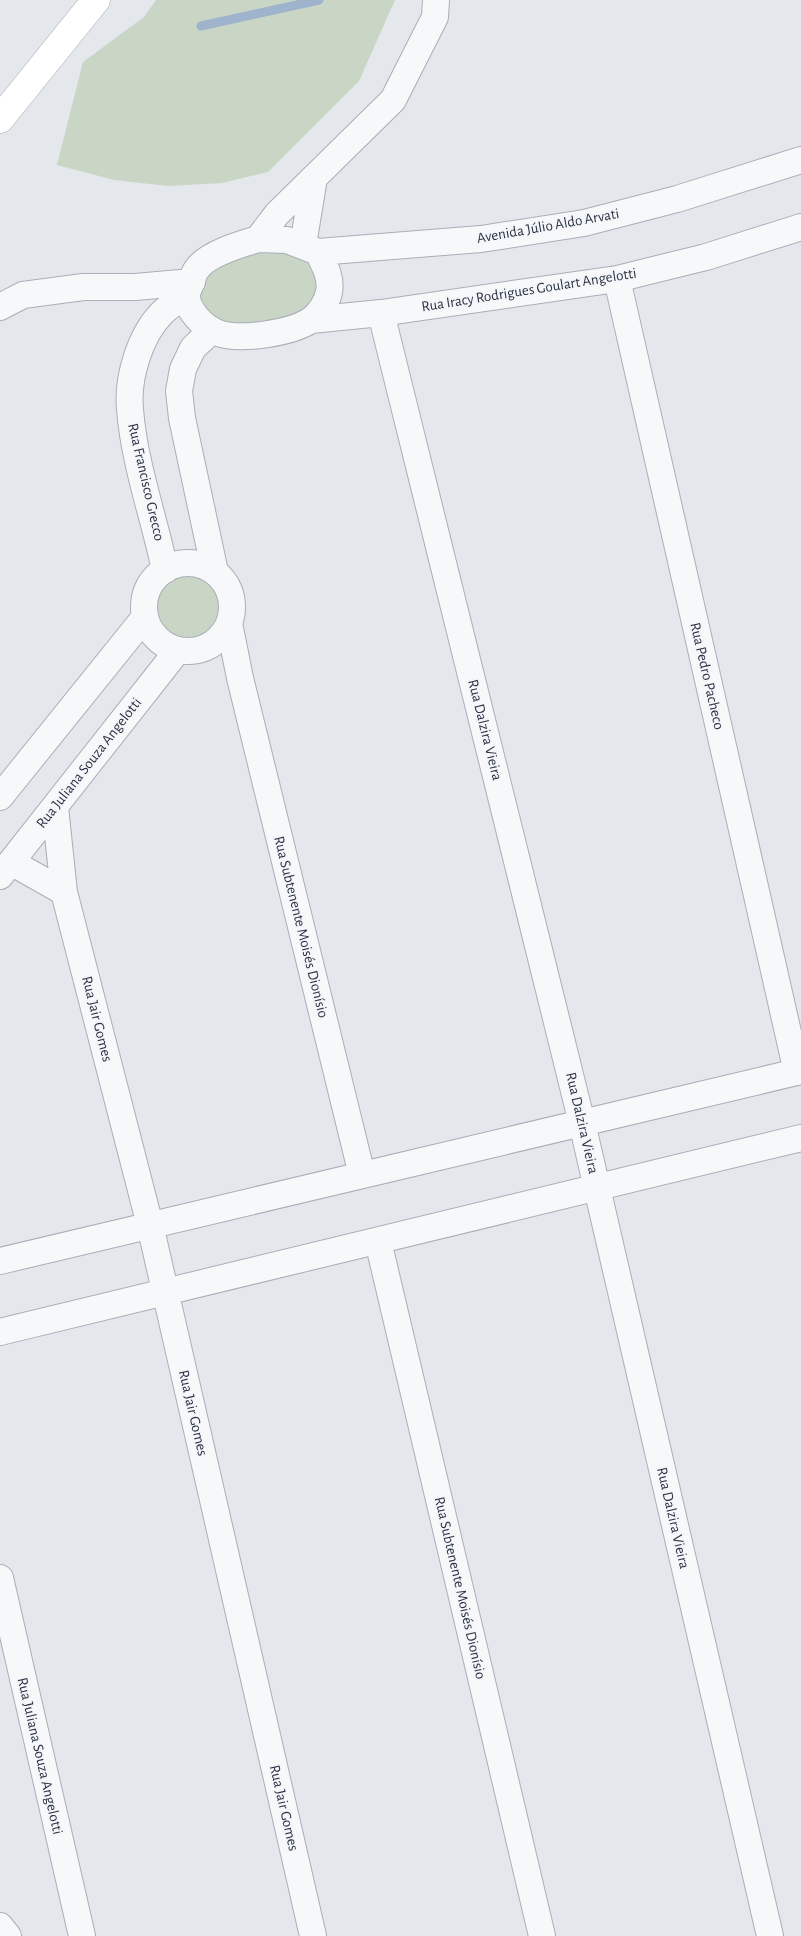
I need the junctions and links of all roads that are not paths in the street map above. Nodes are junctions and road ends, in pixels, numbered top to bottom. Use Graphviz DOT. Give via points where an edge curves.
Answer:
graph roads {
  1 [pos="96,0"];
  2 [pos="436,0"];
  3 [pos="0,119"];
  4 [pos="801,160"];
  5 [pos="314,178"];
  6 [pos="801,227"];
  7 [pos="258,239"];
  8 [pos="311,248"];
  9 [pos="617,279"];
  10 [pos="189,288"];
  11 [pos="0,307"];
  12 [pos="381,313"];
  13 [pos="311,320"];
  14 [pos="212,330"];
  15 [pos="165,570"];
  16 [pos="215,572"];
  17 [pos="145,617"];
  18 [pos="230,624"];
  19 [pos="213,644"];
  20 [pos="178,650"];
  21 [pos="240,678"];
  22 [pos="0,797"];
  23 [pos="54,807"];
  24 [pos="5,869"];
  25 [pos="64,892"];
  26 [pos="799,1072"];
  27 [pos="582,1123"];
  28 [pos="801,1138"];
  29 [pos="362,1175"];
  30 [pos="597,1187"];
  31 [pos="150,1225"];
  32 [pos="378,1240"];
  33 [pos="0,1261"];
  34 [pos="165,1292"];
  35 [pos="0,1332"];
  36 [pos="0,1578"];
  37 [pos="0,1926"];
  38 [pos="81,1935"];
  39 [pos="8,1936"];
  40 [pos="313,1936"];
  41 [pos="542,1936"];
  42 [pos="770,1936"];
  1 -- 3 [label="main road"];
  2 -- 5 [label="street" via="435,18 393,100"];
  4 -- 8 [label="street, Avenida Júlio Aldo Arvati" via="677,200 584,223 481,239"];
  5 -- 7 [label="street" via="277,214"];
  5 -- 8 [label="street"];
  6 -- 9 [label="street, Rua Iracy Rodrigues Goulart Angelotti"];
  7 -- 8 [label="street" via="288,240"];
  7 -- 10 [label="street" via="232,246 197,268"];
  8 -- 13 [label="street" via="327,270 330,290 325,305"];
  9 -- 12 [label="street, Rua Iracy Rodrigues Goulart Angelotti"];
  9 -- 26 [label="street, Rua Pedro Pacheco"];
  10 -- 11 [label="street" via="83,287 23,296"];
  10 -- 14 [label="street" via="192,312"];
  10 -- 15 [label="street, Rua Francisco Grecco" via="162,313 142,342 133,372 129,407 135,447"];
  12 -- 13 [label="street, Rua Iracy Rodrigues Goulart Angelotti"];
  12 -- 27 [label="street, Rua Dalzira Vieira"];
  13 -- 14 [label="street" via="266,335 241,336"];
  14 -- 16 [label="street" via="193,348 183,369 179,391"];
  15 -- 16 [label="street" via="178,564 193,563"];
  15 -- 17 [label="street" via="156,576 146,596"];
  16 -- 18 [label="street" via="232,597"];
  17 -- 20 [label="street" via="153,635"];
  17 -- 22 [label="street"];
  18 -- 19 [label="street"];
  18 -- 21 [label="street, Rua Subtenente Moisés Dionísio"];
  19 -- 20 [label="street" via="202,650"];
  19 -- 21 [label="street, Rua Subtenente Moisés Dionísio"];
  20 -- 23 [label="street, Rua Juliana Souza Angelotti"];
  21 -- 29 [label="street, Rua Subtenente Moisés Dionísio"];
  23 -- 24 [label="street, Rua Juliana Souza Angelotti"];
  23 -- 25 [label="street, Rua Jair Gomes"];
  24 -- 25 [label="street"];
  25 -- 31 [label="street, Rua Jair Gomes"];
  26 -- 27 [label="street"];
  27 -- 29 [label="street"];
  27 -- 30 [label="street, Rua Dalzira Vieira"];
  28 -- 30 [label="street"];
  29 -- 31 [label="street"];
  30 -- 32 [label="street"];
  30 -- 42 [label="street, Rua Dalzira Vieira"];
  31 -- 33 [label="street"];
  31 -- 34 [label="street, Rua Jair Gomes"];
  32 -- 34 [label="street"];
  32 -- 41 [label="street, Rua Subtenente Moisés Dionísio"];
  34 -- 35 [label="street"];
  34 -- 40 [label="street, Rua Jair Gomes"];
  36 -- 38 [label="street, Rua Juliana Souza Angelotti"];
  37 -- 39 [label="street"];
}
